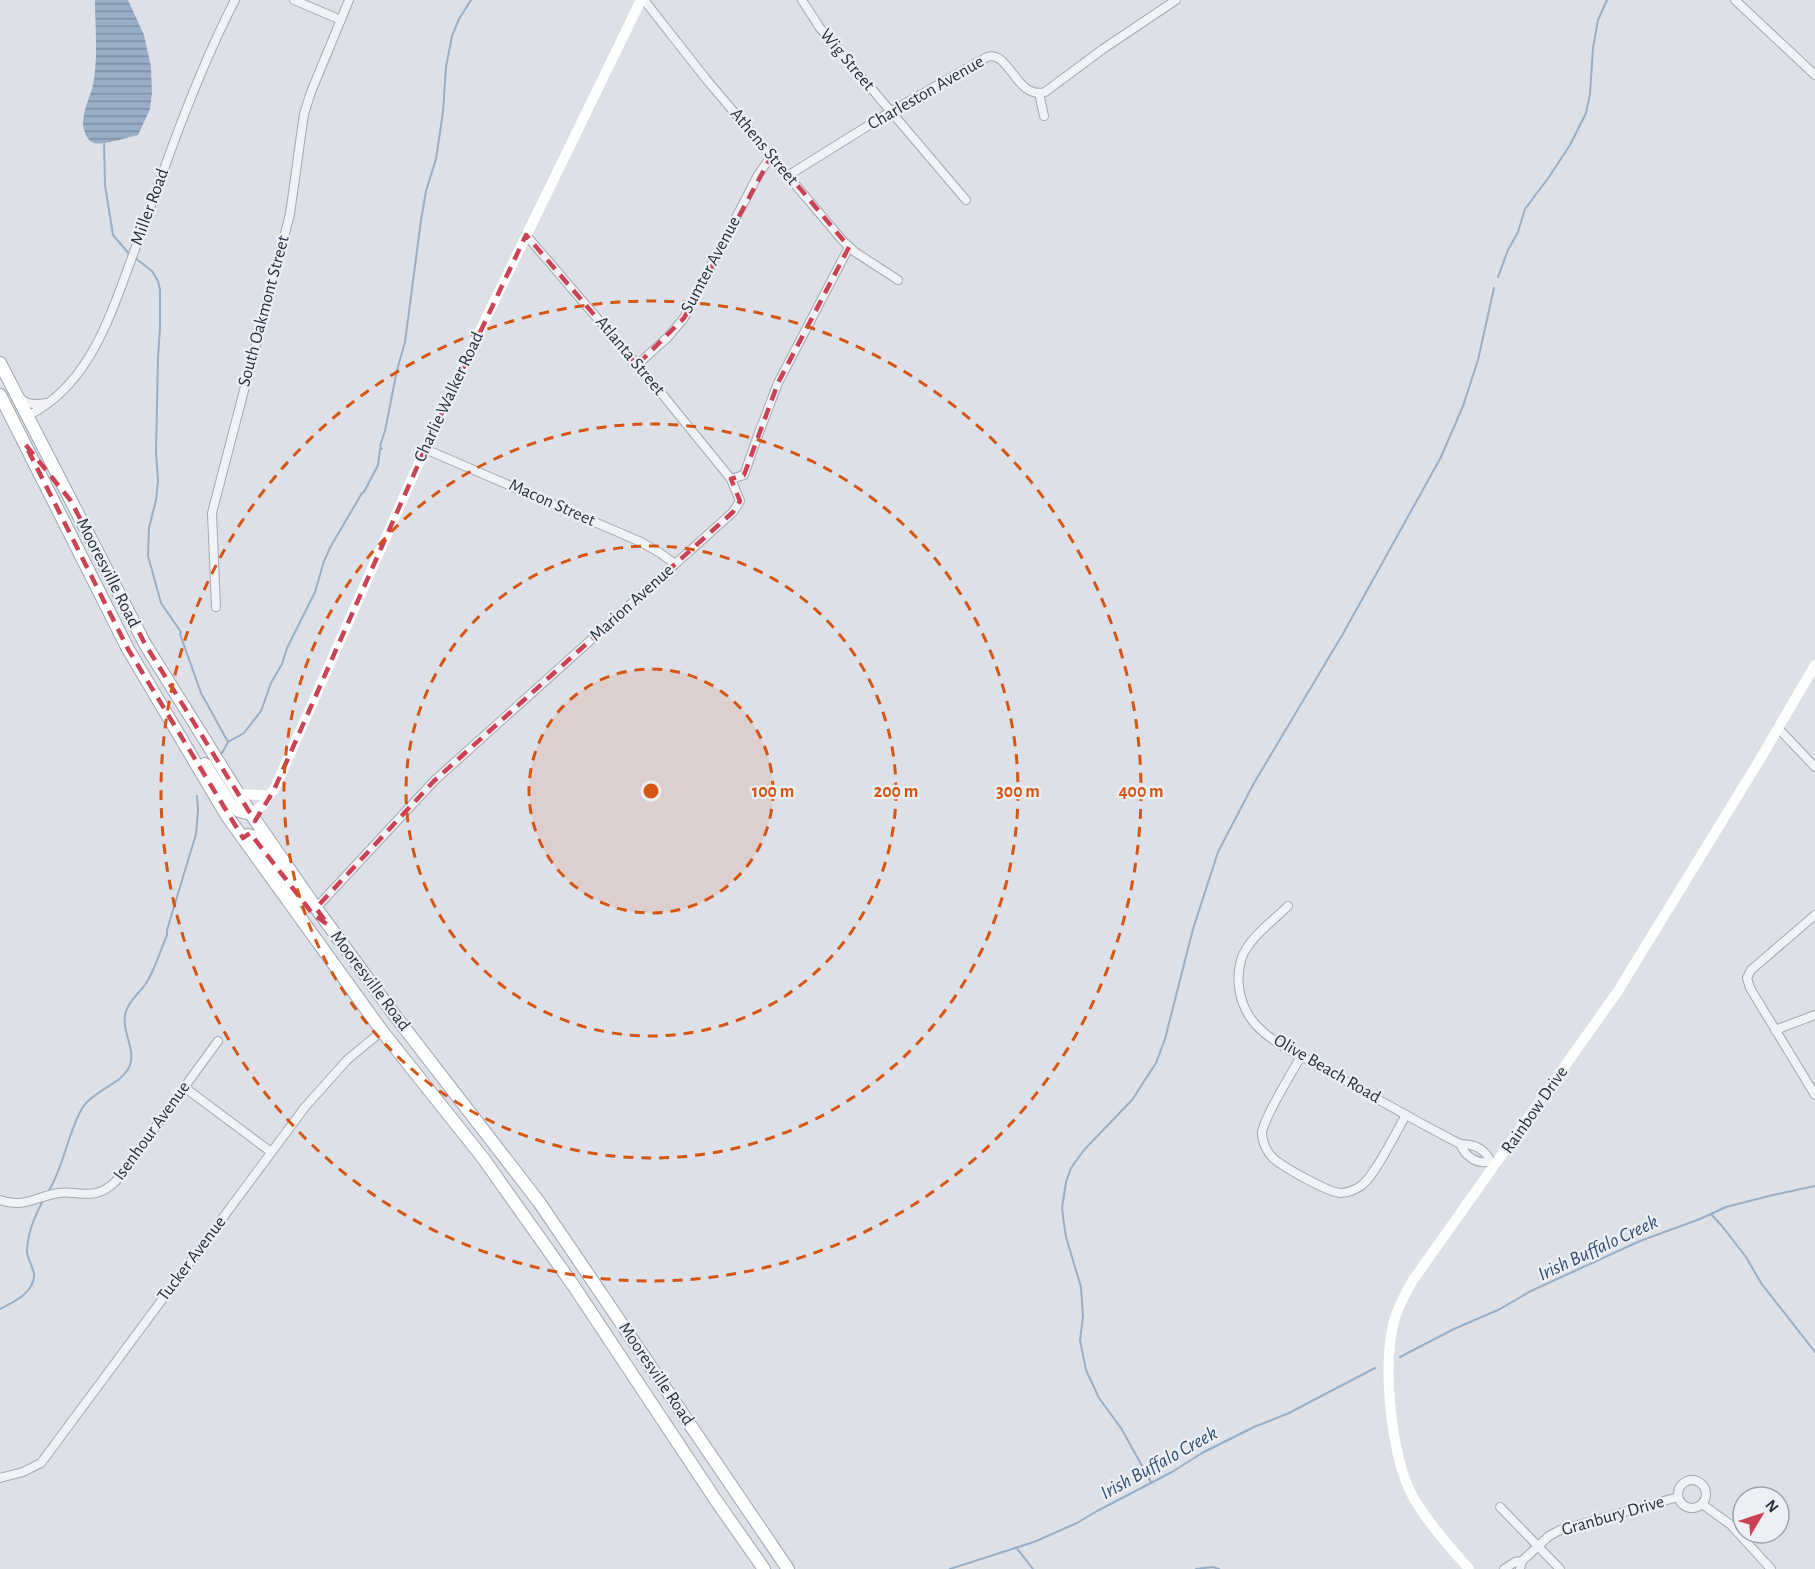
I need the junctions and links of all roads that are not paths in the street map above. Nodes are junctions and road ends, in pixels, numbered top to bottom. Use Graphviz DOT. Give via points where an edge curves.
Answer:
graph roads {
  1 [pos="236,0"];
  2 [pos="294,0"];
  3 [pos="349,0"];
  4 [pos="642,0"];
  5 [pos="802,0"];
  6 [pos="1176,0"];
  7 [pos="1735,0"];
  8 [pos="341,20"];
  9 [pos="1815,75"];
  10 [pos="1039,93"];
  11 [pos="890,112"];
  12 [pos="1044,116"];
  13 [pos="772,155"];
  14 [pos="789,176"];
  15 [pos="966,200"];
  16 [pos="526,235"];
  17 [pos="849,247"];
  18 [pos="898,280"];
  19 [pos="0,363"];
  20 [pos="637,365"];
  21 [pos="0,381"];
  22 [pos="0,395"];
  23 [pos="16,395"];
  24 [pos="48,403"];
  25 [pos="27,417"];
  26 [pos="25,444"];
  27 [pos="425,449"];
  28 [pos="731,478"];
  29 [pos="71,501"];
  30 [pos="675,564"];
  31 [pos="216,607"];
  32 [pos="1815,665"];
  33 [pos="174,726"];
  34 [pos="1778,728"];
  35 [pos="1815,767"];
  36 [pos="238,794"];
  37 [pos="267,797"];
  38 [pos="251,814"];
  39 [pos="243,838"];
  40 [pos="1288,906"];
  41 [pos="316,908"];
  42 [pos="1815,915"];
  43 [pos="328,925"];
  44 [pos="1815,1015"];
  45 [pos="382,1030"];
  46 [pos="1775,1030"];
  47 [pos="218,1041"];
  48 [pos="1301,1056"];
  49 [pos="184,1087"];
  50 [pos="1815,1095"];
  51 [pos="1406,1115"];
  52 [pos="271,1152"];
  53 [pos="1492,1163"];
  54 [pos="0,1200"];
  55 [pos="575,1255"];
  56 [pos="559,1265"];
  57 [pos="0,1478"];
  58 [pos="1678,1497"];
  59 [pos="1702,1504"];
  60 [pos="1500,1507"];
  61 [pos="1537,1547"];
  62 [pos="1521,1565"];
  63 [pos="764,1569"];
  64 [pos="788,1569"];
  65 [pos="1469,1569"];
  66 [pos="1504,1569"];
  67 [pos="1560,1569"];
  68 [pos="1771,1569"];
  1 -- 24 [label="street, Miller Road" via="192,92 99,340 74,381"];
  2 -- 8 [label="street"];
  3 -- 8 [label="street, South Oakmont Street"];
  4 -- 13 [label="street, Athens Street"];
  4 -- 16 [label="street, Charlie Walker Road"];
  5 -- 11 [label="street, Wig Street" via="820,28"];
  6 -- 10 [label="street" via="1046,92"];
  7 -- 9 [label="street"];
  8 -- 31 [label="street, South Oakmont Street" via="304,114 290,214 212,513"];
  10 -- 11 [label="street, Charleston Avenue" via="1021,83 993,55"];
  10 -- 12 [label="street"];
  11 -- 14 [label="street, Charleston Avenue"];
  11 -- 15 [label="street, Wig Street"];
  13 -- 14 [label="street, Athens Street"];
  13 -- 20 [label="street, Sumter Avenue" via="684,318"];
  14 -- 17 [label="street, Athens Street"];
  16 -- 20 [label="street, Atlanta Street"];
  16 -- 27 [label="street, Charlie Walker Road"];
  17 -- 18 [label="street, Athens Street"];
  17 -- 28 [label="street" via="778,383 744,475"];
  19 -- 23 [label="main road, Mooresville Road"];
  20 -- 28 [label="street, Atlanta Street"];
  21 -- 25 [label="main road" via="18,414"];
  22 -- 26 [label="main road, Mooresville Road"];
  23 -- 24 [label="street" via="32,404"];
  23 -- 25 [label="main road, Mooresville Road"];
  24 -- 25 [label="street, Miller Road"];
  25 -- 29 [label="main road, Mooresville Road"];
  26 -- 29 [label="main road" via="37,453 58,490"];
  26 -- 33 [label="main road, Mooresville Road" via="128,650"];
  27 -- 30 [label="street, Macon Street" via="641,542"];
  27 -- 37 [label="street, Charlie Walker Road" via="274,790"];
  28 -- 30 [label="street, Marion Avenue" via="740,501 737,507"];
  29 -- 36 [label="main road, Mooresville Road" via="145,644"];
  30 -- 41 [label="street, Marion Avenue" via="434,781"];
  32 -- 34 [label="street, Rainbow Drive"];
  33 -- 38 [label="main road" via="184,731 231,805 239,812"];
  33 -- 39 [label="main road, Mooresville Road"];
  34 -- 35 [label="street"];
  34 -- 53 [label="street, Rainbow Drive" via="1618,991"];
  36 -- 37 [label="street"];
  36 -- 38 [label="main road, Mooresville Road"];
  37 -- 38 [label="street, Charlie Walker Road"];
  38 -- 41 [label="main road, Mooresville Road"];
  39 -- 43 [label="main road" via="252,836 312,913"];
  39 -- 45 [label="main road, Mooresville Road"];
  40 -- 48 [label="street, Olive Beach Road" via="1256,936 1243,956 1238,974 1240,996 1257,1026"];
  41 -- 43 [label="main road, Mooresville Road"];
  42 -- 46 [label="street" via="1751,970 1747,978"];
  43 -- 55 [label="main road, Mooresville Road"];
  44 -- 46 [label="street"];
  45 -- 52 [label="street, Tucker Avenue" via="347,1060"];
  45 -- 56 [label="main road, Mooresville Road" via="483,1158"];
  46 -- 50 [label="street"];
  47 -- 49 [label="street, Isenhour Avenue"];
  48 -- 51 [label="street, Olive Beach Road"];
  48 -- 51 [label="street" via="1262,1133 1271,1156 1280,1163 1331,1191 1353,1191 1371,1175"];
  49 -- 52 [label="street"];
  49 -- 54 [label="street, Isenhour Avenue" via="107,1190 59,1193 26,1203"];
  51 -- 53 [label="street, Olive Beach Road" via="1460,1144 1464,1154 1481,1163"];
  52 -- 57 [label="street, Tucker Avenue" via="41,1463"];
  53 -- 65 [label="street, Rainbow Drive" via="1400,1304 1393,1323 1389,1362 1391,1420 1401,1467 1423,1512"];
  55 -- 56 [label="main road"];
  55 -- 64 [label="main road, Mooresville Road"];
  56 -- 63 [label="main road, Mooresville Road"];
  58 -- 59 [label="street, Granbury Drive" via="1686,1507"];
  58 -- 59 [label="street, Granbury Drive" via="1682,1484 1695,1481 1705,1491"];
  58 -- 61 [label="street, Granbury Drive" via="1560,1530"];
  59 -- 68 [label="street, Granbury Drive" via="1731,1525"];
  60 -- 61 [label="street"];
  61 -- 62 [label="street, Granbury Drive"];
  61 -- 67 [label="street"];
  62 -- 66 [label="street, Granbury Drive" via="1515,1562"];
}
